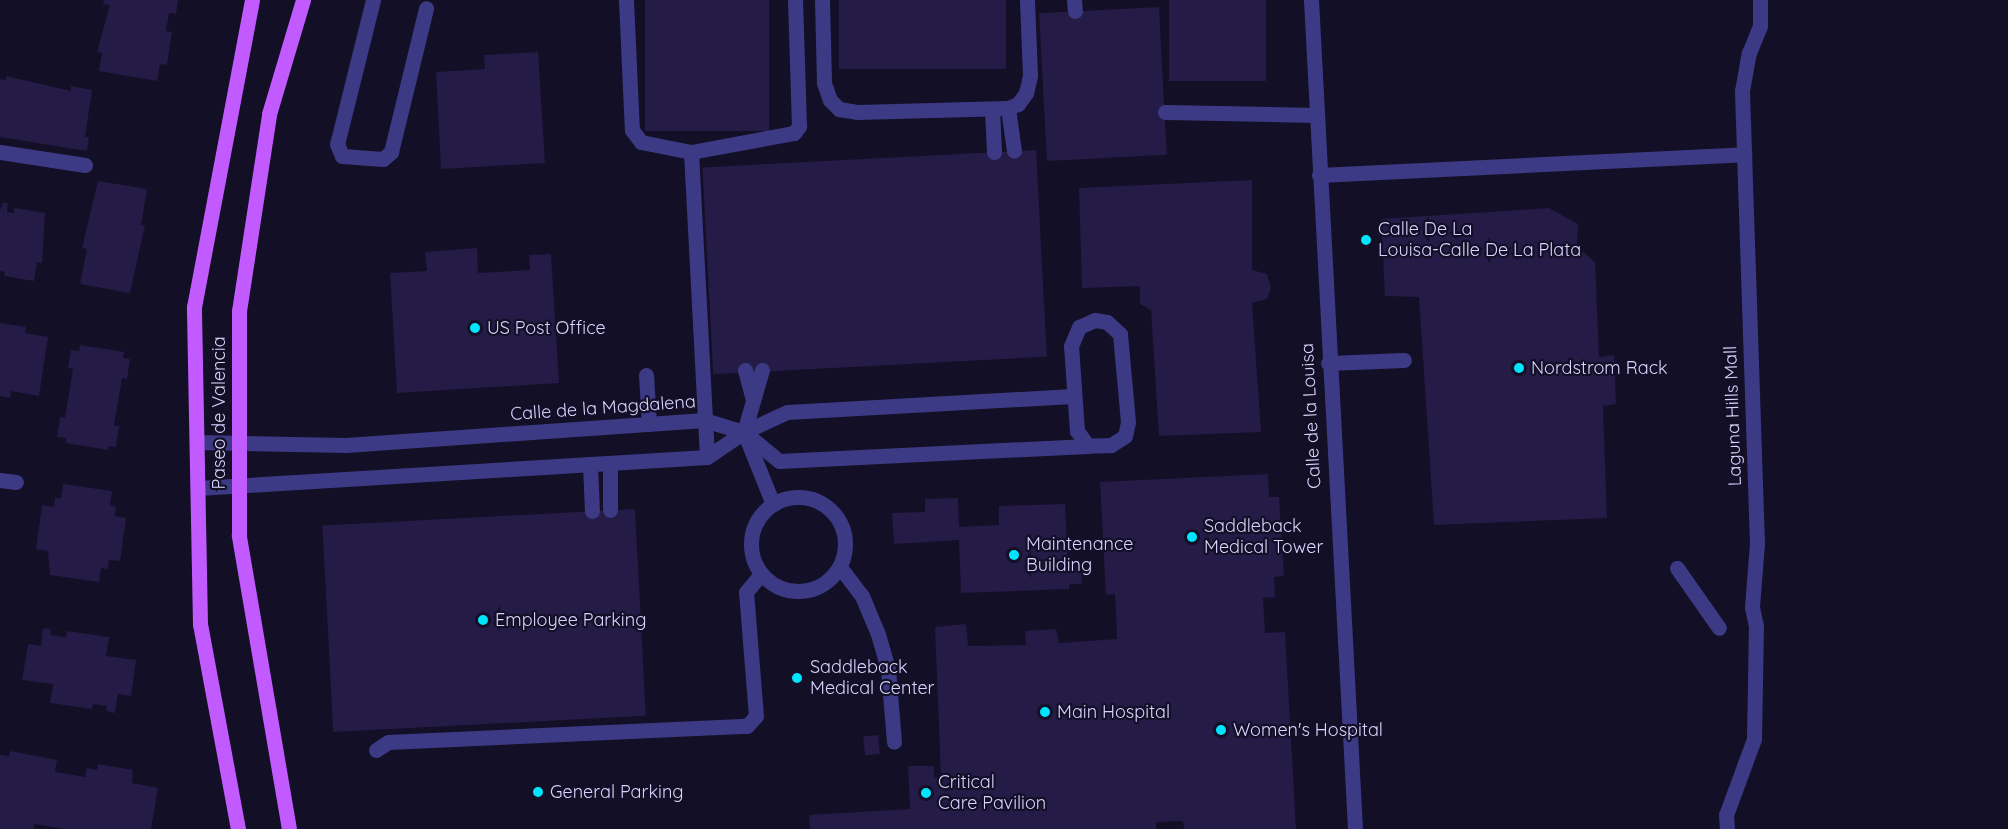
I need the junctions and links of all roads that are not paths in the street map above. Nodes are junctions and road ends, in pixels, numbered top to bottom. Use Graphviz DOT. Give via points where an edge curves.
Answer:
graph roads {
  1 [pos="252,0"];
  2 [pos="303,0"];
  3 [pos="373,0"];
  4 [pos="626,0"];
  5 [pos="795,0"];
  6 [pos="822,0"];
  7 [pos="1027,0"];
  8 [pos="1311,0"];
  9 [pos="1760,0"];
  10 [pos="426,8"];
  11 [pos="1008,108"];
  12 [pos="992,109"];
  13 [pos="1165,112"];
  14 [pos="1316,115"];
  15 [pos="1014,151"];
  16 [pos="0,152"];
  17 [pos="691,152"];
  18 [pos="994,152"];
  19 [pos="1744,154"];
  20 [pos="85,165"];
  21 [pos="1319,175"];
  22 [pos="1404,360"];
  23 [pos="1328,363"];
  24 [pos="745,370"];
  25 [pos="762,370"];
  26 [pos="646,375"];
  27 [pos="1073,396"];
  28 [pos="753,399"];
  29 [pos="704,420"];
  30 [pos="649,424"];
  31 [pos="744,432"];
  32 [pos="238,441"];
  33 [pos="197,442"];
  34 [pos="1088,446"];
  35 [pos="707,457"];
  36 [pos="610,463"];
  37 [pos="590,464"];
  38 [pos="0,480"];
  39 [pos="16,482"];
  40 [pos="238,483"];
  41 [pos="198,488"];
  42 [pos="773,504"];
  43 [pos="610,510"];
  44 [pos="592,511"];
  45 [pos="840,567"];
  46 [pos="1677,568"];
  47 [pos="762,574"];
  48 [pos="1719,628"];
  49 [pos="894,742"];
  50 [pos="376,750"];
  51 [pos="238,829"];
  52 [pos="289,829"];
  53 [pos="1355,829"];
  54 [pos="1727,829"];
  1 -- 33 [label="main road, Paseo de Valencia" via="194,307"];
  2 -- 32 [label="main road, Paseo de Valencia" via="269,114 239,311"];
  3 -- 10 [label="street" via="337,144 342,156 383,159 391,152"];
  4 -- 17 [label="street" via="632,130 641,142"];
  5 -- 17 [label="street" via="799,126 794,133"];
  6 -- 12 [label="street" via="824,83 830,100 839,109"];
  7 -- 11 [label="street" via="1028,84 1018,104"];
  8 -- 14 [label="street, Calle de la Louisa"];
  9 -- 19 [label="street, Laguna Hills Mall" via="1760,27 1749,53 1742,91"];
  11 -- 12 [label="street"];
  11 -- 15 [label="street"];
  12 -- 18 [label="street"];
  13 -- 14 [label="street"];
  14 -- 21 [label="street, Calle de la Louisa"];
  16 -- 20 [label="street"];
  17 -- 29 [label="street"];
  19 -- 21 [label="street"];
  19 -- 54 [label="street, Laguna Hills Mall" via="1757,544 1752,607 1756,626 1754,740 1726,815"];
  21 -- 23 [label="street, Calle de la Louisa"];
  22 -- 23 [label="street"];
  23 -- 53 [label="street, Calle de la Louisa"];
  24 -- 28 [label="street"];
  25 -- 28 [label="street"];
  26 -- 30 [label="street"];
  27 -- 31 [label="street" via="787,412"];
  27 -- 34 [label="street" via="1077,431"];
  27 -- 34 [label="street" via="1074,334 1086,323 1107,322 1120,334 1127,429 1118,442"];
  28 -- 31 [label="street"];
  29 -- 30 [label="street, Calle de la Magdalena"];
  29 -- 31 [label="street, Calle de la Magdalena"];
  29 -- 35 [label="street"];
  30 -- 32 [label="street, Calle de la Magdalena" via="346,445"];
  31 -- 34 [label="street" via="779,461"];
  31 -- 35 [label="street"];
  31 -- 42 [label="street"];
  32 -- 33 [label="street, Calle de la Magdalena"];
  32 -- 40 [label="main road, Paseo de Valencia"];
  33 -- 41 [label="main road, Paseo de Valencia"];
  35 -- 36 [label="street"];
  36 -- 37 [label="street"];
  36 -- 43 [label="street"];
  37 -- 40 [label="street"];
  37 -- 44 [label="street"];
  38 -- 39 [label="street"];
  40 -- 41 [label="street"];
  40 -- 52 [label="main road, Paseo de Valencia" via="238,535"];
  41 -- 51 [label="main road, Paseo de Valencia" via="200,624"];
  42 -- 45 [label="street" via="803,497 831,510 845,537"];
  42 -- 47 [label="street" via="753,528 751,544"];
  45 -- 47 [label="street" via="825,584 801,592 772,584"];
  45 -- 49 [label="street" via="862,596 878,634 888,669"];
  46 -- 48 [label="street"];
  47 -- 50 [label="street" via="746,592 756,716 747,726 388,742"];
}
